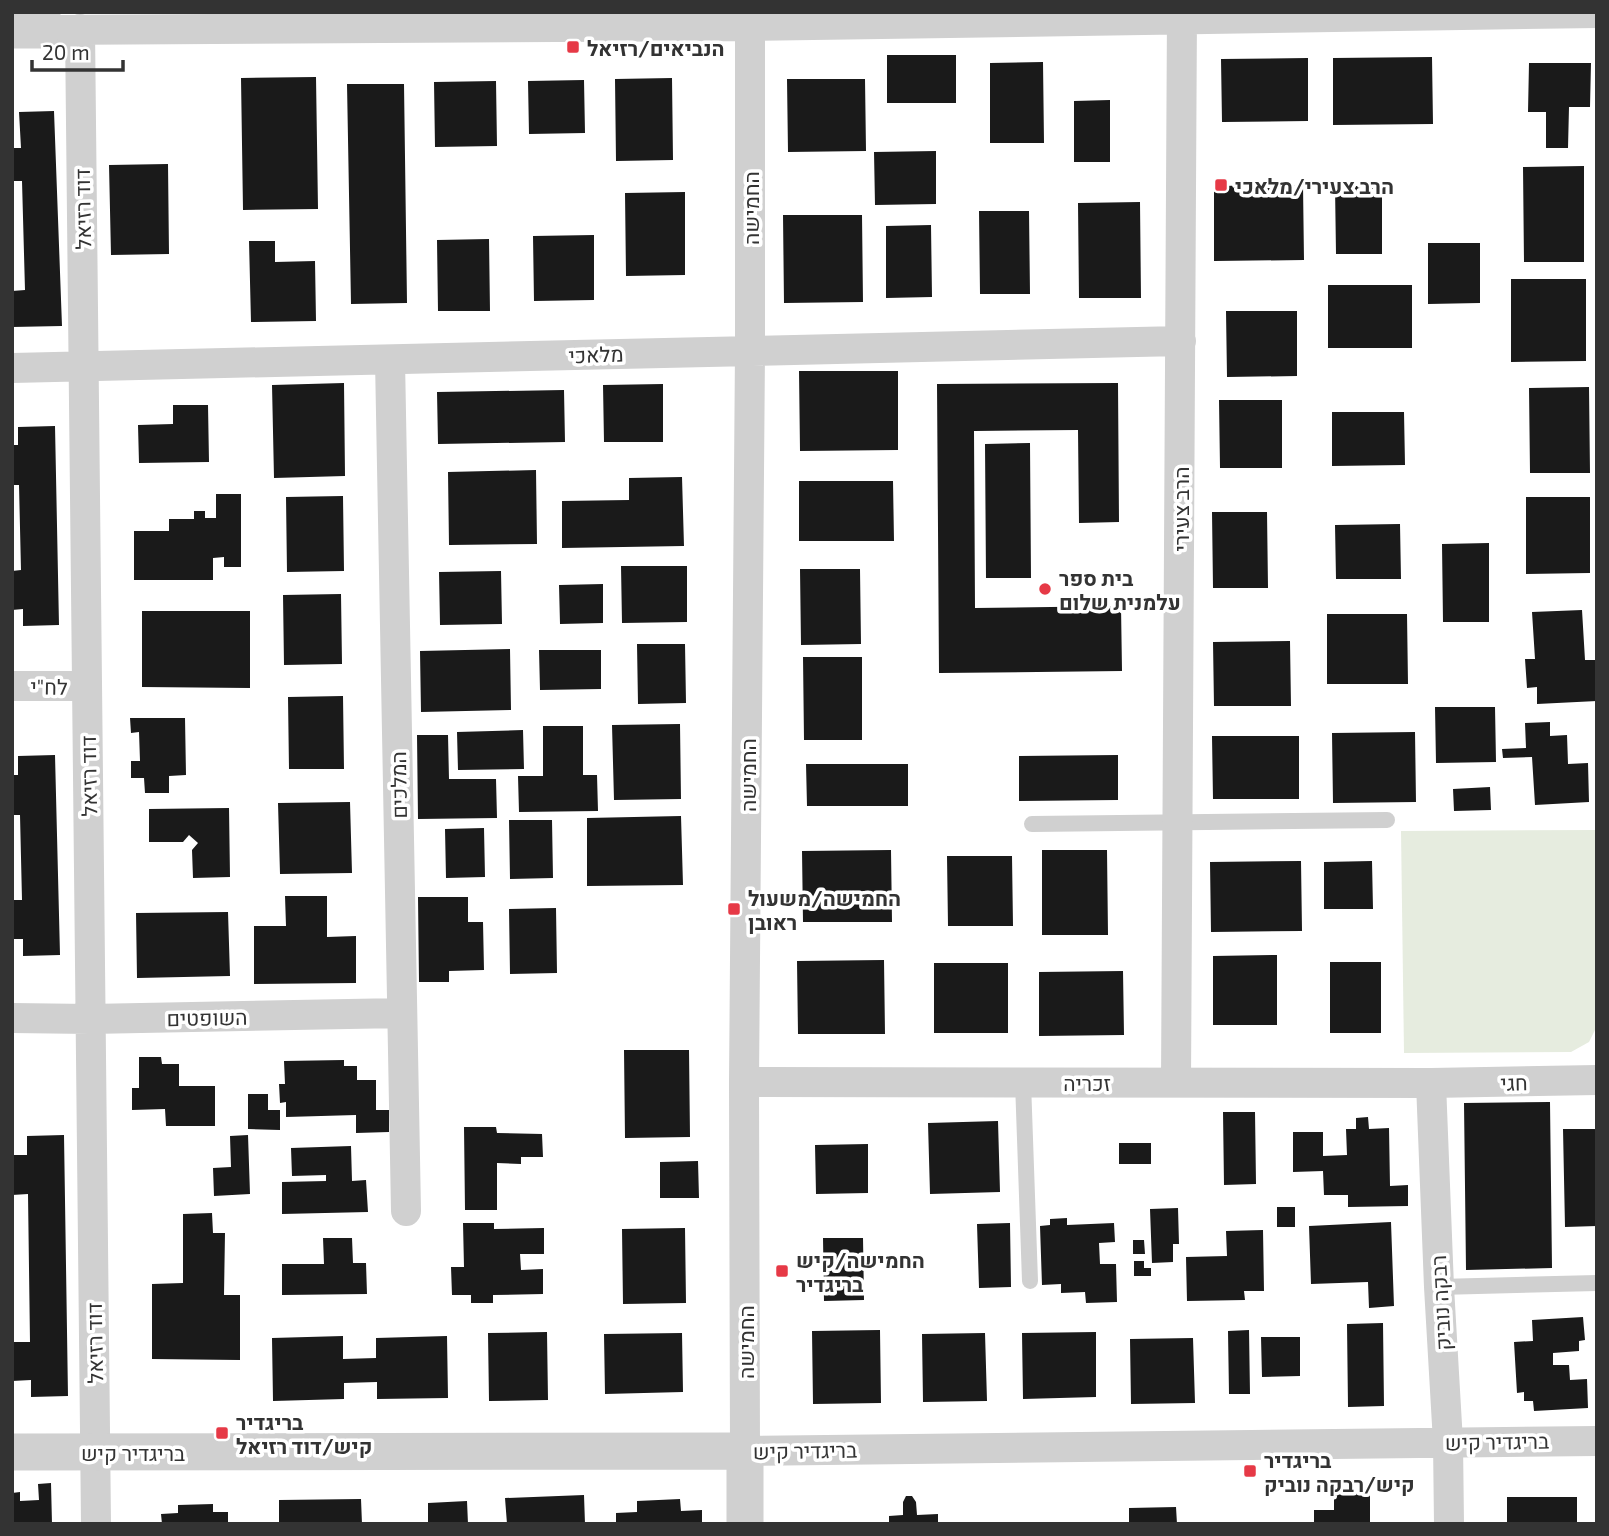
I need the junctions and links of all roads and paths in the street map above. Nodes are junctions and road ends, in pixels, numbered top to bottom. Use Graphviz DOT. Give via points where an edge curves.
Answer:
graph roads {
  1 [pos="1597,13"];
  2 [pos="1182,16"];
  3 [pos="32,24"];
  4 [pos="750,26"];
  5 [pos="80,29"];
  6 [pos="1181,341"];
  7 [pos="750,350"];
  8 [pos="390,360"];
  9 [pos="83,366"];
  10 [pos="12,368"];
  11 [pos="12,685"];
  12 [pos="86,686"];
  13 [pos="1387,820"];
  14 [pos="1178,822"];
  15 [pos="1032,824"];
  16 [pos="402,1013"];
  17 [pos="12,1018"];
  18 [pos="90,1019"];
  19 [pos="1597,1080"];
  20 [pos="744,1082"];
  21 [pos="1023,1082"];
  22 [pos="1176,1082"];
  23 [pos="1431,1083"];
  24 [pos="406,1210"];
  25 [pos="1030,1281"];
  26 [pos="1597,1283"];
  27 [pos="1439,1287"];
  28 [pos="1597,1441"];
  29 [pos="1448,1442"];
  30 [pos="745,1451"];
  31 [pos="12,1452"];
  32 [pos="95,1452"];
  33 [pos="96,1524"];
  34 [pos="745,1524"];
  35 [pos="1449,1524"];
  1 -- 2 [label="street"];
  2 -- 4 [label="street"];
  2 -- 6 [label="street, הרב צעירי"];
  3 -- 5 [label="street"];
  4 -- 5 [label="street"];
  4 -- 7 [label="street, החמישה"];
  5 -- 9 [label="street, דוד רזיאל"];
  6 -- 7 [label="street, מלאכי"];
  6 -- 14 [label="street, הרב צעירי"];
  7 -- 8 [label="street, מלאכי"];
  7 -- 20 [label="street, החמישה"];
  8 -- 9 [label="street, מלאכי"];
  8 -- 16 [label="street, המלכים"];
  9 -- 10 [label="street, מלאכי"];
  9 -- 12 [label="street, דוד רזיאל"];
  11 -- 12 [label="street, לח\"י"];
  12 -- 18 [label="street, דוד רזיאל"];
  13 -- 14 [label="lane"];
  14 -- 15 [label="lane"];
  14 -- 22 [label="street, הרב צעירי"];
  16 -- 18 [label="street, השופטים"];
  16 -- 24 [label="street, המלכים"];
  17 -- 18 [label="street, השופטים"];
  18 -- 32 [label="street, דוד רזיאל"];
  19 -- 23 [label="street, חגי"];
  20 -- 21 [label="street, זכריה"];
  20 -- 30 [label="street, החמישה"];
  21 -- 22 [label="street, זכריה"];
  21 -- 25 [label="lane"];
  22 -- 23 [label="street, זכריה"];
  23 -- 27 [label="street, רבקה נוביק"];
  26 -- 27 [label="lane"];
  27 -- 29 [label="street, רבקה נוביק"];
  28 -- 29 [label="street, בריגדיר קיש"];
  29 -- 30 [label="street, בריגדיר קיש"];
  29 -- 35 [label="street, רבקה נוביק"];
  30 -- 32 [label="street, בריגדיר קיש"];
  30 -- 34 [label="street, החמישה"];
  31 -- 32 [label="street, בריגדיר קיש"];
  32 -- 33 [label="street, דוד רזיאל"];
}
